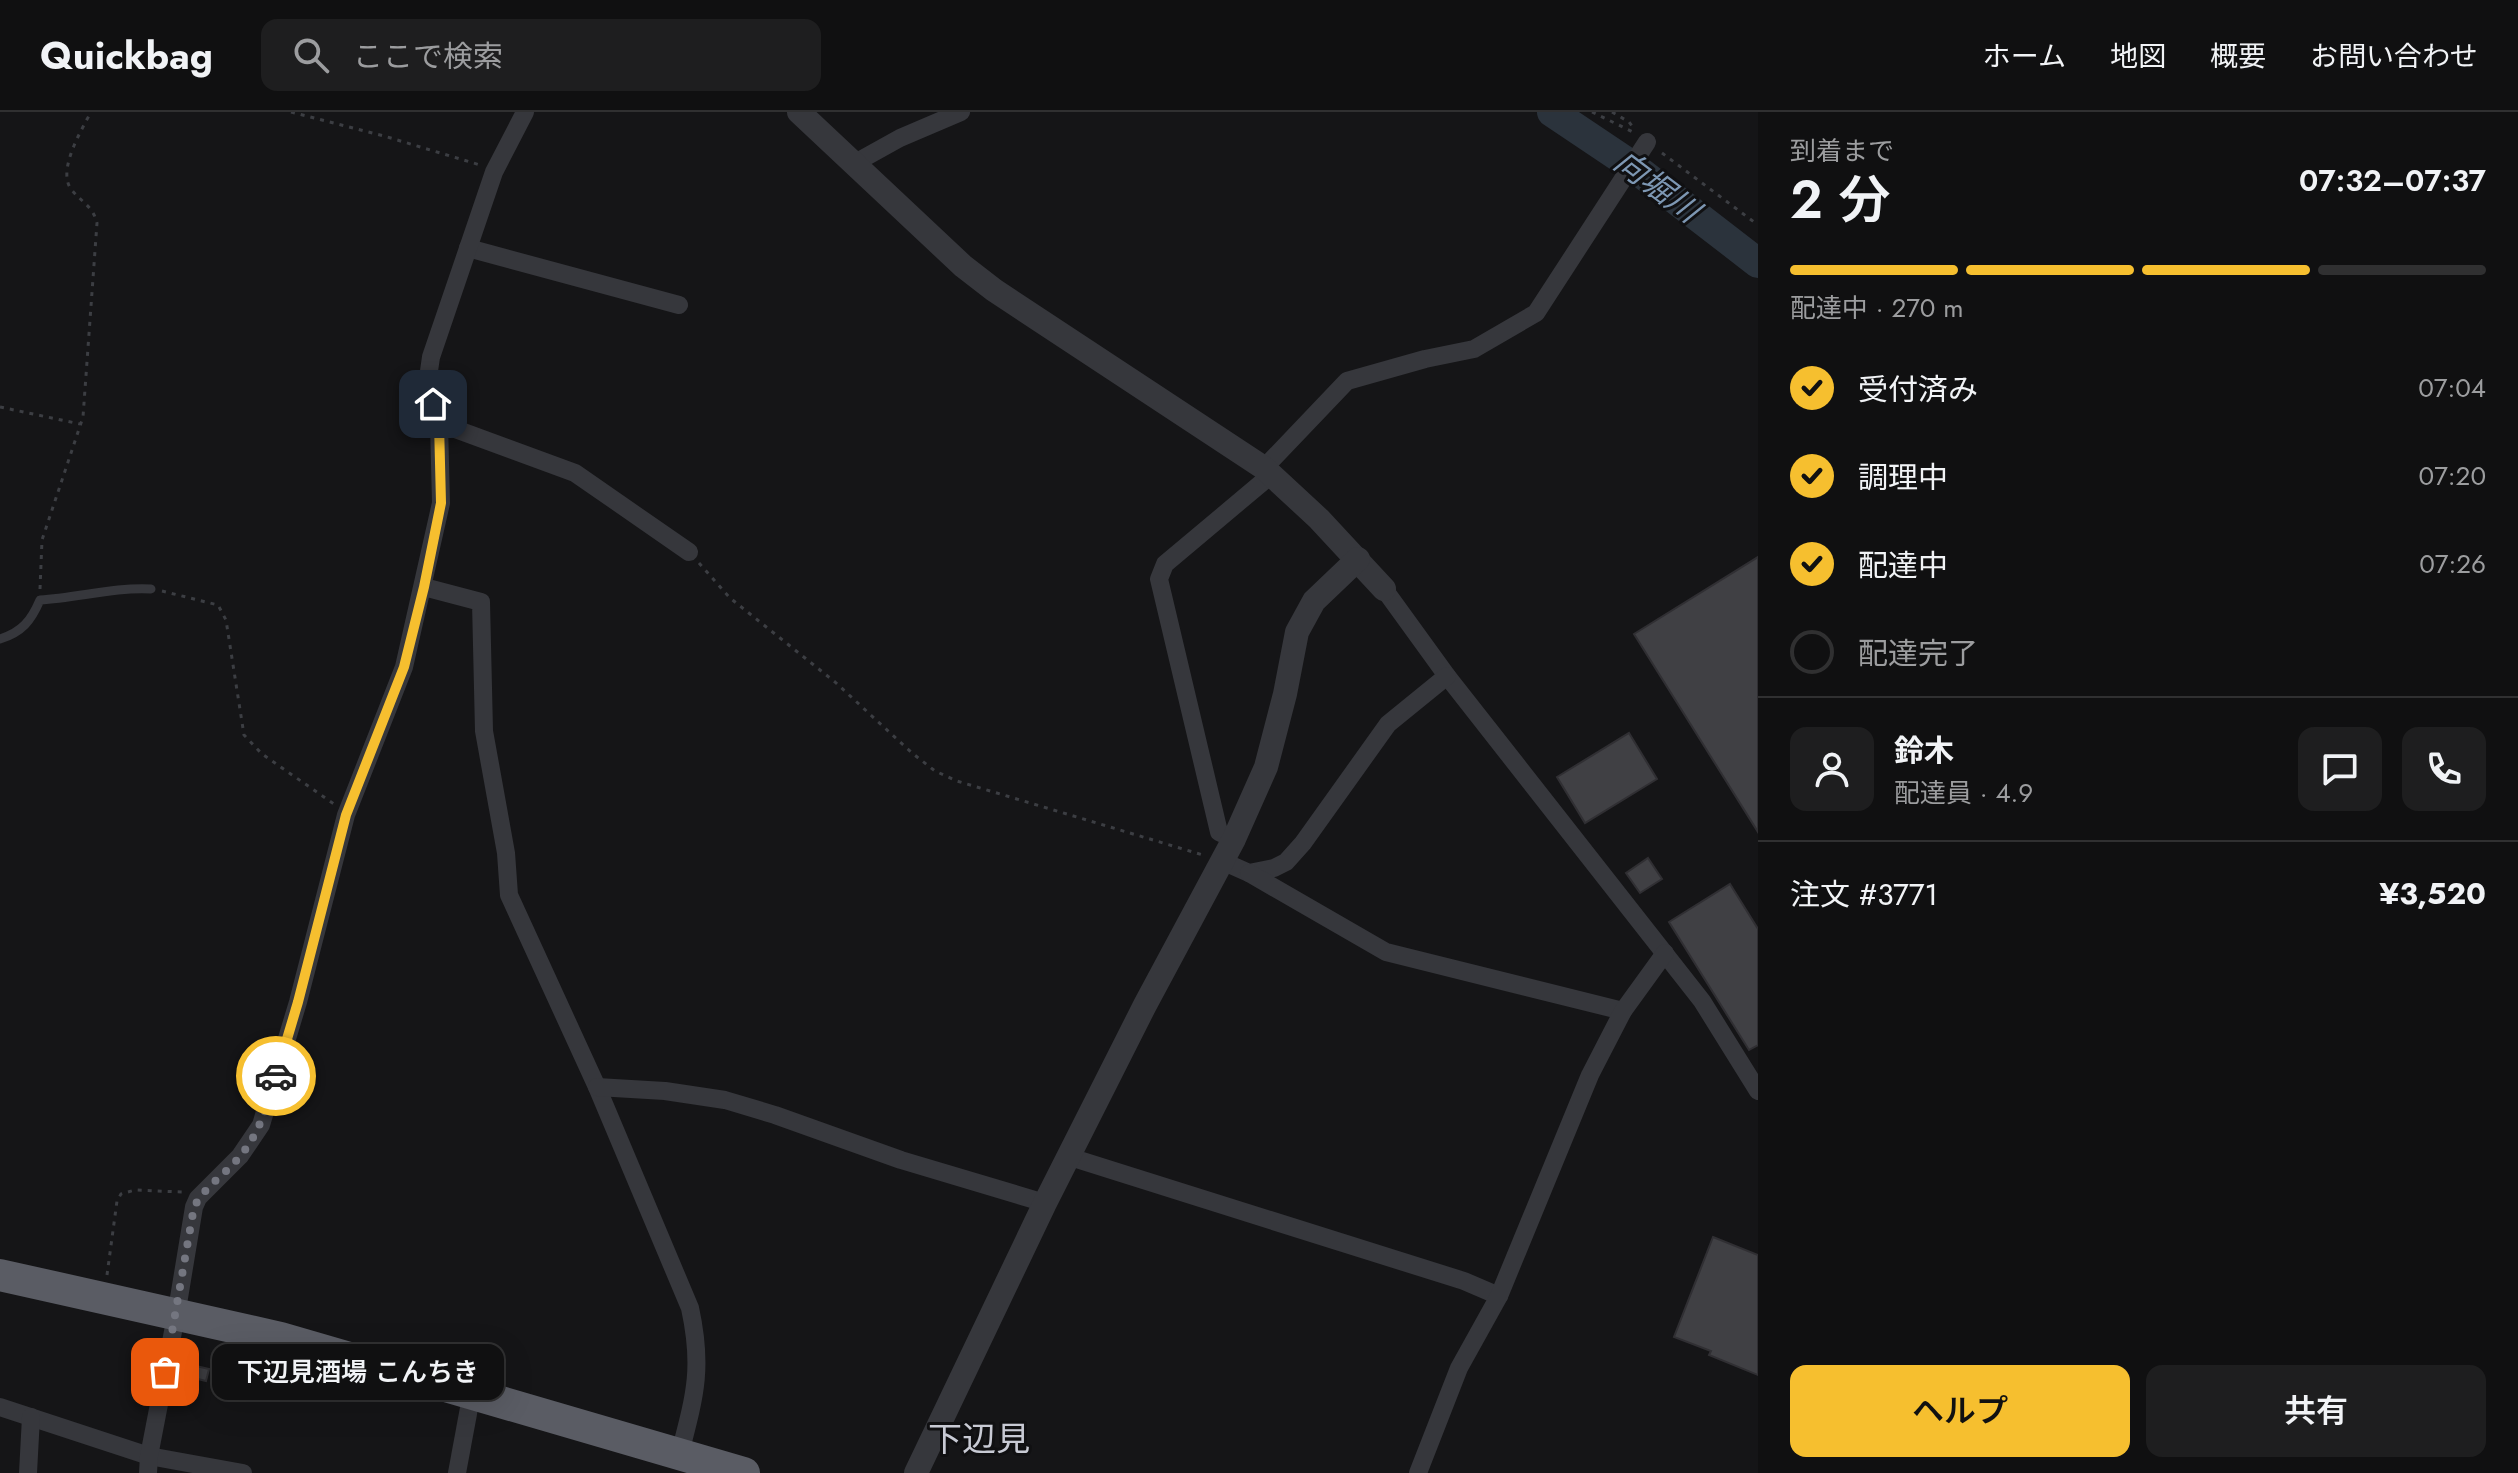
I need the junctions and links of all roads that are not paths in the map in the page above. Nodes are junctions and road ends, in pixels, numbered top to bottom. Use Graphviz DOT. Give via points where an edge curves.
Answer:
graph roads {
  1 [pos="525,112"];
  2 [pos="799,112"];
  3 [pos="961,112"];
  4 [pos="1644,146"];
  5 [pos="855,163"];
  6 [pos="468,248"];
  7 [pos="679,305"];
  8 [pos="439,423"];
  9 [pos="1268,472"];
  10 [pos="689,552"];
  11 [pos="1358,559"];
  12 [pos="424,587"];
  13 [pos="151,589"];
  14 [pos="1384,589"];
  15 [pos="0,639"];
  16 [pos="1447,676"];
  17 [pos="1234,839"];
  18 [pos="1222,861"];
  19 [pos="1249,873"];
  20 [pos="1665,953"];
  21 [pos="1623,1011"];
  22 [pos="597,1087"];
  23 [pos="1758,1091"];
  24 [pos="1070,1157"];
  25 [pos="1045,1203"];
  26 [pos="0,1275"];
  27 [pos="1499,1296"];
  28 [pos="176,1316"];
  29 [pos="472,1392"];
  30 [pos="0,1407"];
  31 [pos="31,1417"];
  32 [pos="680,1453"];
  33 [pos="148,1464"];
  34 [pos="28,1473"];
  35 [pos="243,1473"];
  36 [pos="457,1473"];
  37 [pos="744,1473"];
  38 [pos="916,1473"];
  39 [pos="1418,1473"];
  1 -- 6 [label="street" via="494,172"];
  2 -- 5 [label="street"];
  3 -- 5 [label="street"];
  4 -- 9 [label="street" via="1536,313 1474,349 1347,381"];
  5 -- 9 [label="street" via="994,290"];
  6 -- 7 [label="street"];
  6 -- 8 [label="street" via="431,357 427,385"];
  8 -- 10 [label="street" via="575,473"];
  8 -- 12 [label="street" via="441,503"];
  9 -- 11 [label="street"];
  9 -- 17 [label="street" via="1165,564 1159,579 1219,832"];
  11 -- 14 [label="street"];
  11 -- 17 [label="street" via="1314,601 1297,632 1266,767"];
  12 -- 22 [label="street" via="481,602 484,731 509,895"];
  12 -- 28 [label="street" via="404,667 346,815 261,1125 240,1156 198,1198"];
  13 -- 15 [label="lane" via="40,600 21,631"];
  14 -- 16 [label="street"];
  16 -- 19 [label="street" via="1388,724 1286,862"];
  16 -- 20 [label="street"];
  17 -- 18 [label="street"];
  18 -- 19 [label="street"];
  18 -- 24 [label="street"];
  19 -- 21 [label="street" via="1386,952"];
  20 -- 21 [label="street"];
  20 -- 23 [label="street"];
  21 -- 27 [label="street" via="1590,1075"];
  22 -- 25 [label="street" via="725,1100"];
  22 -- 32 [label="street" via="693,1319 698,1368"];
  24 -- 25 [label="street"];
  24 -- 27 [label="street"];
  25 -- 38 [label="street"];
  26 -- 28 [label="highway"];
  27 -- 39 [label="street" via="1459,1368"];
  28 -- 29 [label="highway" via="281,1338"];
  28 -- 33 [label="street"];
  29 -- 32 [label="highway"];
  29 -- 36 [label="street"];
  30 -- 31 [label="street"];
  31 -- 33 [label="street"];
  31 -- 34 [label="street"];
  32 -- 37 [label="highway"];
  33 -- 35 [label="street"];
}
